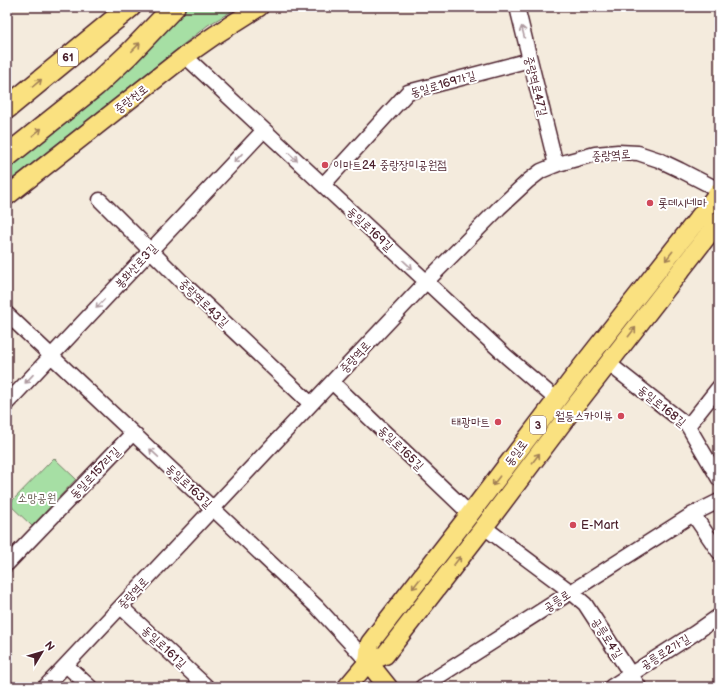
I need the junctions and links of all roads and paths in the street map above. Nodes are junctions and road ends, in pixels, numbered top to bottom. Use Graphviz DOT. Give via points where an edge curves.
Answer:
graph roads {
  1 [pos="130,7"];
  2 [pos="174,7"];
  3 [pos="259,7"];
  4 [pos="517,7"];
  5 [pos="185,56"];
  6 [pos="530,60"];
  7 [pos="7,108"];
  8 [pos="264,130"];
  9 [pos="7,156"];
  10 [pos="556,165"];
  11 [pos="323,185"];
  12 [pos="719,191"];
  13 [pos="7,196"];
  14 [pos="100,200"];
  15 [pos="719,221"];
  16 [pos="684,237"];
  17 [pos="698,248"];
  18 [pos="151,250"];
  19 [pos="426,282"];
  20 [pos="7,314"];
  21 [pos="606,336"];
  22 [pos="620,348"];
  23 [pos="51,356"];
  24 [pos="608,363"];
  25 [pos="332,382"];
  26 [pos="719,387"];
  27 [pos="568,396"];
  28 [pos="7,403"];
  29 [pos="311,404"];
  30 [pos="688,426"];
  31 [pos="133,433"];
  32 [pos="719,479"];
  33 [pos="719,501"];
  34 [pos="213,509"];
  35 [pos="470,514"];
  36 [pos="693,514"];
  37 [pos="484,527"];
  38 [pos="719,552"];
  39 [pos="7,564"];
  40 [pos="571,592"];
  41 [pos="121,607"];
  42 [pos="391,615"];
  43 [pos="719,616"];
  44 [pos="406,628"];
  45 [pos="368,662"];
  46 [pos="66,665"];
  47 [pos="630,673"];
  48 [pos="45,687"];
  49 [pos="90,687"];
  50 [pos="207,687"];
  51 [pos="347,687"];
  52 [pos="388,687"];
  53 [pos="422,687"];
  54 [pos="611,687"];
  55 [pos="639,687"];
  7 -- 1 [label="highway, 61, one-way"];
  9 -- 2 [label="highway, one-way" via="96,85"];
  3 -- 5 [label="main road, 중랑천로"];
  6 -- 4 [label="street, 중랑역로47길, one-way"];
  5 -- 8 [label="street, 동일로169길"];
  5 -- 13 [label="main road, 중랑천로"];
  6 -- 10 [label="street, 중랑역로47길"];
  6 -- 11 [label="street, 동일로169가길" via="408,92"];
  8 -- 11 [label="street, 동일로169길, one-way"];
  8 -- 18 [label="street, 봉화산로3길, one-way"];
  10 -- 12 [label="street, 중랑역로" via="595,154 638,153 680,170"];
  10 -- 19 [label="street, 중랑역로" via="541,171 522,186"];
  11 -- 19 [label="street, 동일로169길, one-way"];
  12 -- 16 [label="main road, 동일로 / 3"];
  14 -- 18 [label="street, 중랑역로43길"];
  15 -- 17 [label="main road, 동일로 / 3"];
  16 -- 17 [label="main road" via="697,231 701,234"];
  16 -- 21 [label="main road, 동일로 / 3, one-way"];
  22 -- 17 [label="main road, 동일로 / 3, one-way"];
  18 -- 23 [label="street, 봉화산로3길, one-way"];
  18 -- 29 [label="street, 중랑역로43길"];
  19 -- 25 [label="street, 중랑역로"];
  19 -- 27 [label="street, 동일로169길" via="507,357"];
  20 -- 23 [label="street, 동일로163길"];
  21 -- 22 [label="main road" via="600,351 603,355 607,356"];
  21 -- 27 [label="main road, 동일로 / 3"];
  22 -- 24 [label="main road, 동일로 / 3"];
  23 -- 28 [label="street, 봉화산로3길, one-way"];
  23 -- 31 [label="street, 동일로163길"];
  24 -- 27 [label="main road, 동일로 / 3"];
  24 -- 30 [label="street, 동일로168길"];
  25 -- 29 [label="street, 중랑역로"];
  25 -- 35 [label="street, 동일로165길"];
  26 -- 30 [label="street"];
  27 -- 35 [label="main road, 동일로 / 3, one-way"];
  37 -- 27 [label="main road, 동일로 / 3, one-way"];
  29 -- 34 [label="street, 중랑역로"];
  30 -- 32 [label="street, 동일로168길"];
  34 -- 31 [label="street, 동일로163길, one-way"];
  31 -- 39 [label="street, 동일로157라길"];
  33 -- 36 [label="street, 공릉로"];
  34 -- 41 [label="street, 중랑역로"];
  34 -- 45 [label="street, 동일로163길" via="317,607"];
  35 -- 42 [label="main road, 동일로 / 3, one-way"];
  36 -- 38 [label="street"];
  36 -- 40 [label="street, 공릉로"];
  37 -- 40 [label="street"];
  44 -- 37 [label="main road, 동일로 / 3, one-way"];
  40 -- 47 [label="street, 공릉로4길" via="585,604"];
  40 -- 53 [label="street, 공릉로"];
  41 -- 46 [label="street, 중랑역로"];
  41 -- 50 [label="street, 동일로161길"];
  42 -- 44 [label="main road" via="388,629 393,633"];
  42 -- 45 [label="main road, 동일로 / 3" via="370,643"];
  43 -- 47 [label="street, 공릉로2가길"];
  44 -- 45 [label="main road, 동일로 / 3" via="385,655"];
  45 -- 51 [label="main road, 동일로 / 3"];
  45 -- 52 [label="main road"];
  46 -- 48 [label="street, 중랑역로"];
  46 -- 49 [label="street"];
  47 -- 54 [label="street, 공릉로2가길"];
  47 -- 55 [label="street, 공릉로4길"];
}
